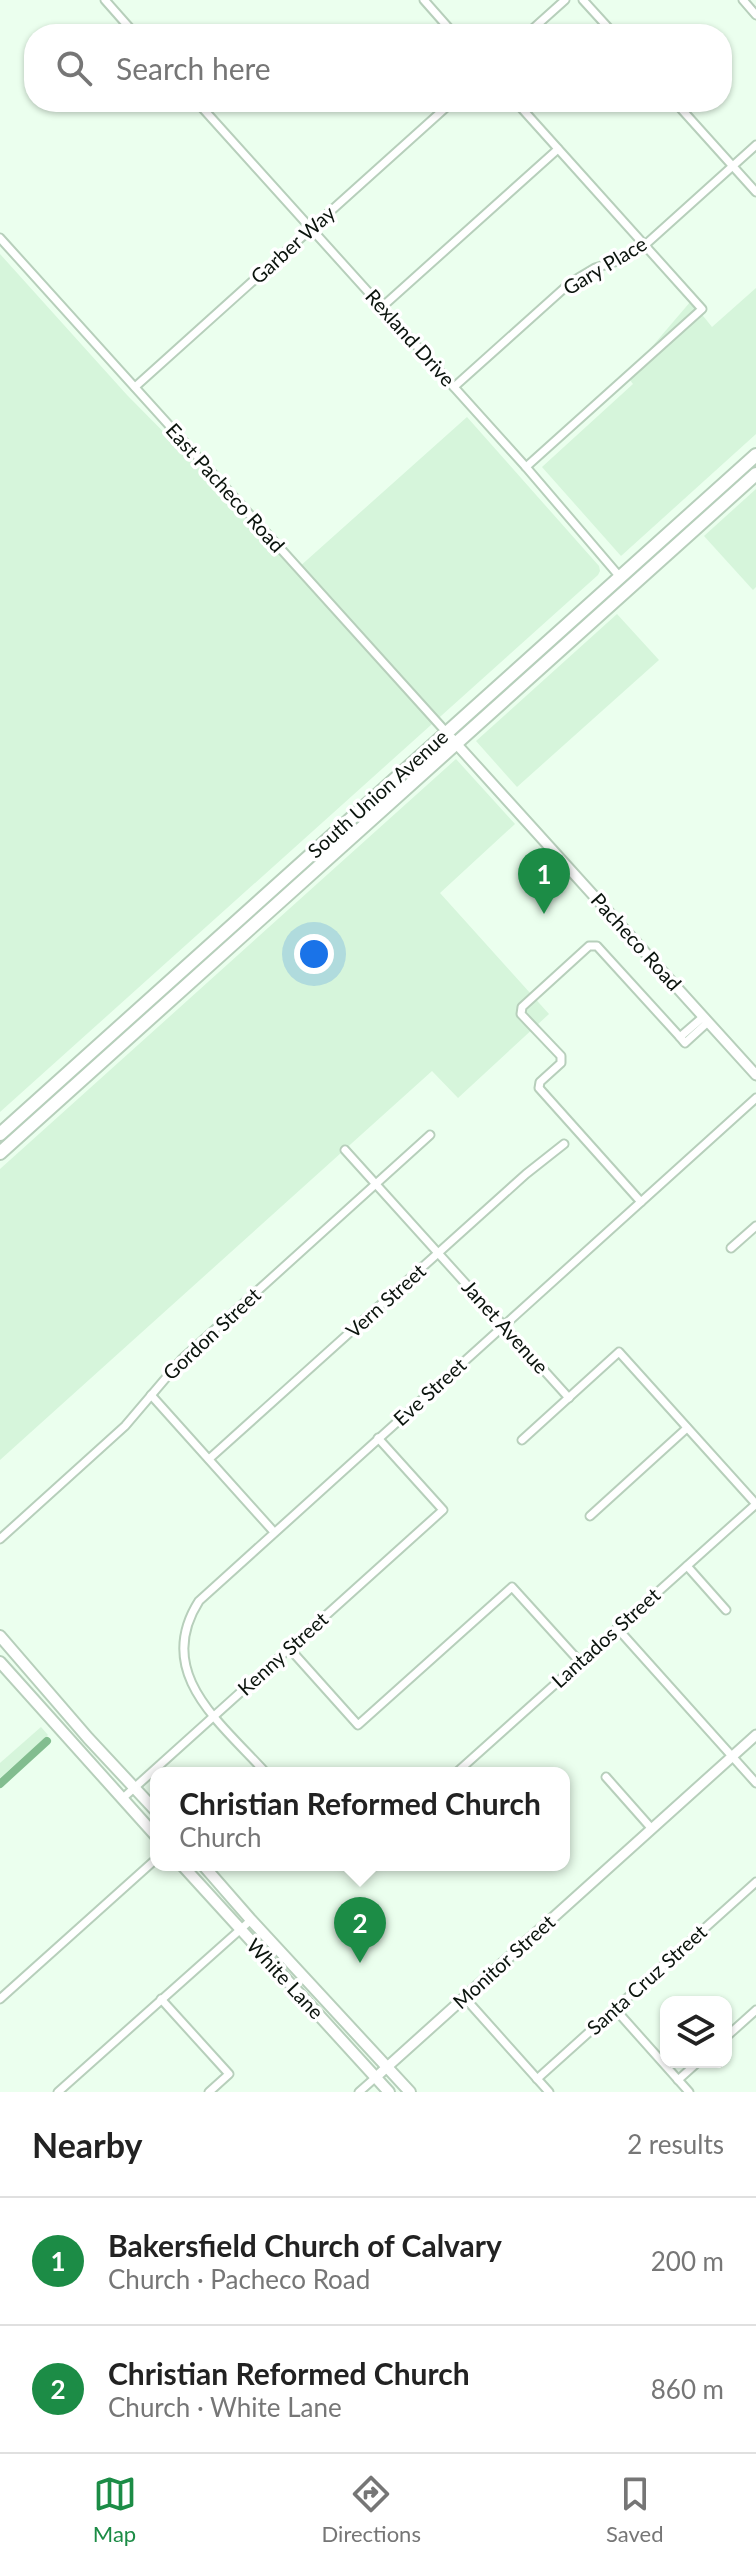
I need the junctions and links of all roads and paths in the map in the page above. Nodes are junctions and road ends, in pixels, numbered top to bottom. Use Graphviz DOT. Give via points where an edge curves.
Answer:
graph roads {
  1 [pos="105,0"];
  2 [pos="424,0"];
  3 [pos="565,0"];
  4 [pos="583,0"];
  5 [pos="743,0"];
  6 [pos="756,15"];
  7 [pos="126,24"];
  8 [pos="445,24"];
  9 [pos="538,24"];
  10 [pos="605,24"];
  11 [pos="206,112"];
  12 [pos="441,112"];
  13 [pos="525,112"];
  14 [pos="684,112"];
  15 [pos="756,145"];
  16 [pos="558,149"];
  17 [pos="733,166"];
  18 [pos="756,192"];
  19 [pos="311,229"];
  20 [pos="0,238"];
  21 [pos="645,245"];
  22 [pos="382,307"];
  23 [pos="135,387"];
  24 [pos="454,387"];
  25 [pos="756,455"];
  26 [pos="526,467"];
  27 [pos="756,474"];
  28 [pos="688,516"];
  29 [pos="620,577"];
  30 [pos="626,591"];
  31 [pos="559,652"];
  32 [pos="451,738"];
  33 [pos="183,969"];
  34 [pos="706,1019"];
  35 [pos="139,1028"];
  36 [pos="88,1055"];
  37 [pos="756,1075"];
  38 [pos="756,1098"];
  39 [pos="43,1115"];
  40 [pos="0,1134"];
  41 [pos="430,1135"];
  42 [pos="564,1144"];
  43 [pos="345,1150"];
  44 [pos="0,1153"];
  45 [pos="376,1184"];
  46 [pos="641,1202"];
  47 [pos="756,1226"];
  48 [pos="731,1248"];
  49 [pos="438,1254"];
  50 [pos="503,1326"];
  51 [pos="151,1395"];
  52 [pos="569,1398"];
  53 [pos="687,1428"];
  54 [pos="378,1438"];
  55 [pos="522,1440"];
  56 [pos="209,1459"];
  57 [pos="756,1504"];
  58 [pos="590,1516"];
  59 [pos="274,1532"];
  60 [pos="0,1539"];
  61 [pos="687,1566"];
  62 [pos="726,1610"];
  63 [pos="617,1628"];
  64 [pos="0,1636"];
  65 [pos="289,1648"];
  66 [pos="0,1662"];
  67 [pos="580,1662"];
  68 [pos="214,1715"];
  69 [pos="756,1735"];
  70 [pos="732,1756"];
  71 [pos="157,1767"];
  72 [pos="261,1767"];
  73 [pos="463,1767"];
  74 [pos="150,1773"];
  75 [pos="606,1777"];
  76 [pos="756,1783"];
  77 [pos="135,1787"];
  78 [pos="123,1798"];
  79 [pos="150,1804"];
  80 [pos="150,1829"];
  81 [pos="652,1829"];
  82 [pos="150,1864"];
  83 [pos="187,1871"];
  84 [pos="208,1871"];
  85 [pos="756,1882"];
  86 [pos="251,1920"];
  87 [pos="239,1930"];
  88 [pos="464,1997"];
  89 [pos="0,1999"];
  90 [pos="161,1999"];
  91 [pos="615,2009"];
  92 [pos="756,2010"];
  93 [pos="732,2032"];
  94 [pos="388,2066"];
  95 [pos="691,2068"];
  96 [pos="376,2077"];
  97 [pos="537,2079"];
  98 [pos="678,2080"];
  99 [pos="58,2092"];
  100 [pos="209,2092"];
  101 [pos="359,2092"];
  102 [pos="389,2092"];
  103 [pos="410,2092"];
  104 [pos="549,2092"];
  105 [pos="689,2092"];
  1 -- 7 [label="street"];
  2 -- 8 [label="street"];
  3 -- 9 [label="street"];
  4 -- 10 [label="street"];
  5 -- 6 [label="street"];
  11 -- 19 [label="street, Rexland Drive"];
  12 -- 19 [label="street, Garber Way"];
  13 -- 16 [label="street"];
  14 -- 17 [label="street"];
  15 -- 17 [label="street, Gary Place"];
  16 -- 21 [label="street"];
  16 -- 22 [label="street"];
  17 -- 18 [label="street"];
  17 -- 21 [label="street, Gary Place"];
  19 -- 22 [label="street, Rexland Drive"];
  19 -- 23 [label="street, Garber Way"];
  20 -- 23 [label="street, East Pacheco Road"];
  21 -- 24 [label="street, Gary Place" via="570,283"];
  21 -- 26 [label="street" via="702,309"];
  22 -- 24 [label="street, Rexland Drive"];
  23 -- 32 [label="street, East Pacheco Road"];
  24 -- 26 [label="street, Rexland Drive"];
  25 -- 28 [label="main road, South Union Avenue"];
  26 -- 29 [label="street, Rexland Drive"];
  27 -- 30 [label="main road, South Union Avenue"];
  28 -- 29 [label="main road, South Union Avenue"];
  28 -- 30 [label="main road" via="676,536 630,578"];
  29 -- 31 [label="main road" via="617,590 571,632"];
  29 -- 32 [label="main road, South Union Avenue"];
  30 -- 31 [label="main road, South Union Avenue"];
  31 -- 32 [label="main road, South Union Avenue"];
  32 -- 33 [label="main road, South Union Avenue"];
  32 -- 34 [label="street, Pacheco Road"];
  32 -- 35 [label="main road, South Union Avenue"];
  33 -- 35 [label="main road" via="179,983 137,1021"];
  33 -- 36 [label="main road, South Union Avenue"];
  34 -- 37 [label="street, Pacheco Road"];
  34 -- 46 [label="street" via="680,1037 597,946 589,946 522,1007 521,1014 561,1056 539,1088"];
  35 -- 39 [label="main road, South Union Avenue"];
  36 -- 39 [label="main road" via="91,1063 49,1101"];
  36 -- 40 [label="main road, South Union Avenue"];
  38 -- 46 [label="street, Eve Street"];
  39 -- 44 [label="main road, South Union Avenue"];
  41 -- 45 [label="street, Gordon Street"];
  42 -- 49 [label="street, Vern Street"];
  43 -- 45 [label="street, Janet Avenue"];
  45 -- 49 [label="street, Janet Avenue"];
  45 -- 51 [label="street, Gordon Street" via="182,1359"];
  46 -- 50 [label="street, Eve Street"];
  47 -- 48 [label="street"];
  49 -- 50 [label="street, Janet Avenue"];
  49 -- 56 [label="street, Vern Street"];
  50 -- 52 [label="street, Janet Avenue"];
  50 -- 54 [label="street, Eve Street"];
  51 -- 56 [label="street"];
  51 -- 60 [label="street, Gordon Street" via="125,1426"];
  52 -- 53 [label="street" via="619,1352"];
  52 -- 55 [label="street"];
  53 -- 57 [label="street"];
  53 -- 58 [label="street"];
  54 -- 59 [label="street, Eve Street"];
  54 -- 65 [label="street, Kenny Street" via="443,1510"];
  56 -- 59 [label="street"];
  57 -- 61 [label="street, Lantados Street"];
  59 -- 68 [label="street, Eve Street" via="208,1591 188,1620 184,1665 192,1687"];
  61 -- 62 [label="street"];
  61 -- 63 [label="street, Lantados Street"];
  63 -- 67 [label="street, Lantados Street"];
  63 -- 70 [label="street"];
  64 -- 77 [label="main road"];
  65 -- 67 [label="street" via="358,1725 512,1587"];
  65 -- 68 [label="street, Kenny Street"];
  66 -- 78 [label="main road"];
  67 -- 73 [label="street, Lantados Street"];
  68 -- 71 [label="street, Kenny Street"];
  68 -- 72 [label="street, Eve Street"];
  69 -- 70 [label="street, Monitor Street"];
  70 -- 76 [label="street"];
  70 -- 81 [label="street, Monitor Street"];
  74 -- 77 [label="street, Kenny Street"];
  75 -- 81 [label="street"];
  77 -- 78 [label="street, Kenny Street"];
  77 -- 79 [label="main road"];
  78 -- 80 [label="main road"];
  81 -- 88 [label="street, Monitor Street"];
  82 -- 89 [label="street"];
  83 -- 87 [label="main road, White Lane"];
  84 -- 86 [label="main road, White Lane"];
  85 -- 91 [label="street, Santa Cruz Street"];
  86 -- 87 [label="street"];
  86 -- 94 [label="main road, White Lane"];
  87 -- 90 [label="street"];
  87 -- 96 [label="main road, White Lane"];
  88 -- 94 [label="street, Monitor Street"];
  88 -- 97 [label="street"];
  90 -- 99 [label="street"];
  90 -- 100 [label="street" via="229,2074"];
  91 -- 97 [label="street, Santa Cruz Street"];
  91 -- 98 [label="street"];
  92 -- 93 [label="street"];
  94 -- 96 [label="street, Monitor Street"];
  94 -- 103 [label="main road, White Lane"];
  95 -- 98 [label="street"];
  96 -- 101 [label="street, Monitor Street"];
  96 -- 102 [label="main road, White Lane"];
  97 -- 104 [label="street"];
  98 -- 105 [label="street"];
}
